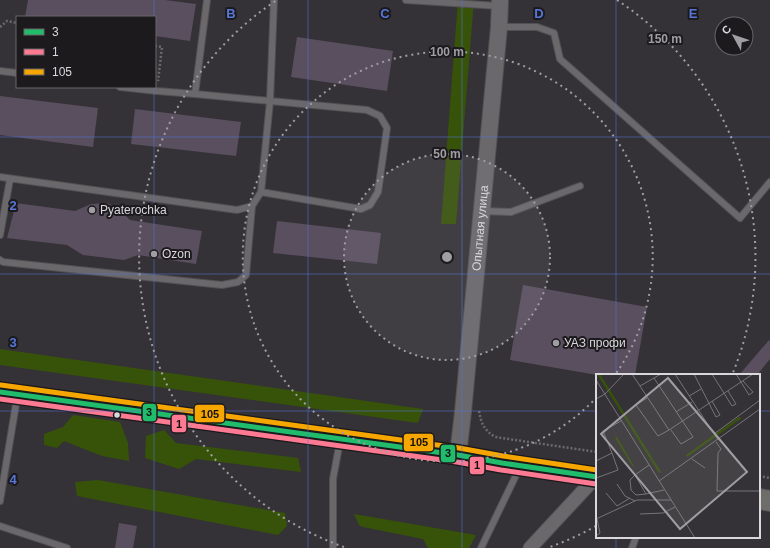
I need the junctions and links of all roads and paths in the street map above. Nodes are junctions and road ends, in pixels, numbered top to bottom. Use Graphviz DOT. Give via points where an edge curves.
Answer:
graph roads {
  1 [pos="207,0"];
  2 [pos="274,0"];
  3 [pos="406,0"];
  4 [pos="453,1"];
  5 [pos="500,3"];
  6 [pos="16,23"];
  7 [pos="0,27"];
  8 [pos="499,27"];
  9 [pos="156,46"];
  10 [pos="0,71"];
  11 [pos="16,73"];
  12 [pos="129,88"];
  13 [pos="157,91"];
  14 [pos="195,94"];
  15 [pos="270,101"];
  16 [pos="0,178"];
  17 [pos="10,179"];
  18 [pos="770,182"];
  19 [pos="580,186"];
  20 [pos="261,192"];
  21 [pos="252,206"];
  22 [pos="482,211"];
  23 [pos="0,235"];
  24 [pos="0,260"];
  25 [pos="9,393"];
  26 [pos="477,404"];
  27 [pos="341,440"];
  28 [pos="596,452"];
  29 [pos="458,456"];
  30 [pos="521,466"];
  31 [pos="760,476"];
  32 [pos="596,477"];
  33 [pos="770,478"];
  34 [pos="760,499"];
  35 [pos="0,501"];
  36 [pos="770,501"];
  37 [pos="0,526"];
  38 [pos="636,538"];
  39 [pos="67,548"];
  40 [pos="333,548"];
  41 [pos="481,548"];
  42 [pos="530,548"];
  43 [pos="632,548"];
  1 -- 14 [label="lane"];
  2 -- 15 [label="lane"];
  3 -- 4 [label="lane"];
  4 -- 5 [label="lane"];
  5 -- 8 [label="street, Опытная улица"];
  6 -- 7 [label="path" via="7,21"];
  8 -- 18 [label="lane" via="538,27 554,33 560,59 740,218"];
  8 -- 22 [label="street, Опытная улица"];
  9 -- 13 [label="path" via="162,47"];
  10 -- 11 [label="lane"];
  12 -- 13 [label="lane"];
  13 -- 14 [label="lane"];
  14 -- 15 [label="lane"];
  15 -- 20 [label="lane"];
  15 -- 20 [label="lane" via="367,110 380,116 387,128 378,192 370,205 361,209"];
  16 -- 17 [label="lane"];
  17 -- 21 [label="lane" via="237,210"];
  17 -- 23 [label="lane"];
  19 -- 22 [label="lane" via="511,212"];
  20 -- 21 [label="lane"];
  21 -- 24 [label="lane" via="246,275 238,282 222,285"];
  22 -- 29 [label="street, Опытная улица"];
  25 -- 27 [label="main road"];
  25 -- 35 [label="lane"];
  26 -- 28 [label="path" via="487,432 495,437"];
  27 -- 29 [label="main road"];
  27 -- 40 [label="lane" via="333,479"];
  29 -- 30 [label="main road"];
  30 -- 32 [label="main road"];
  30 -- 41 [label="lane"];
  31 -- 33 [label="path"];
  32 -- 42 [label="street"];
  34 -- 36 [label="main road"];
  37 -- 39 [label="lane"];
  38 -- 43 [label="lane"];
}
